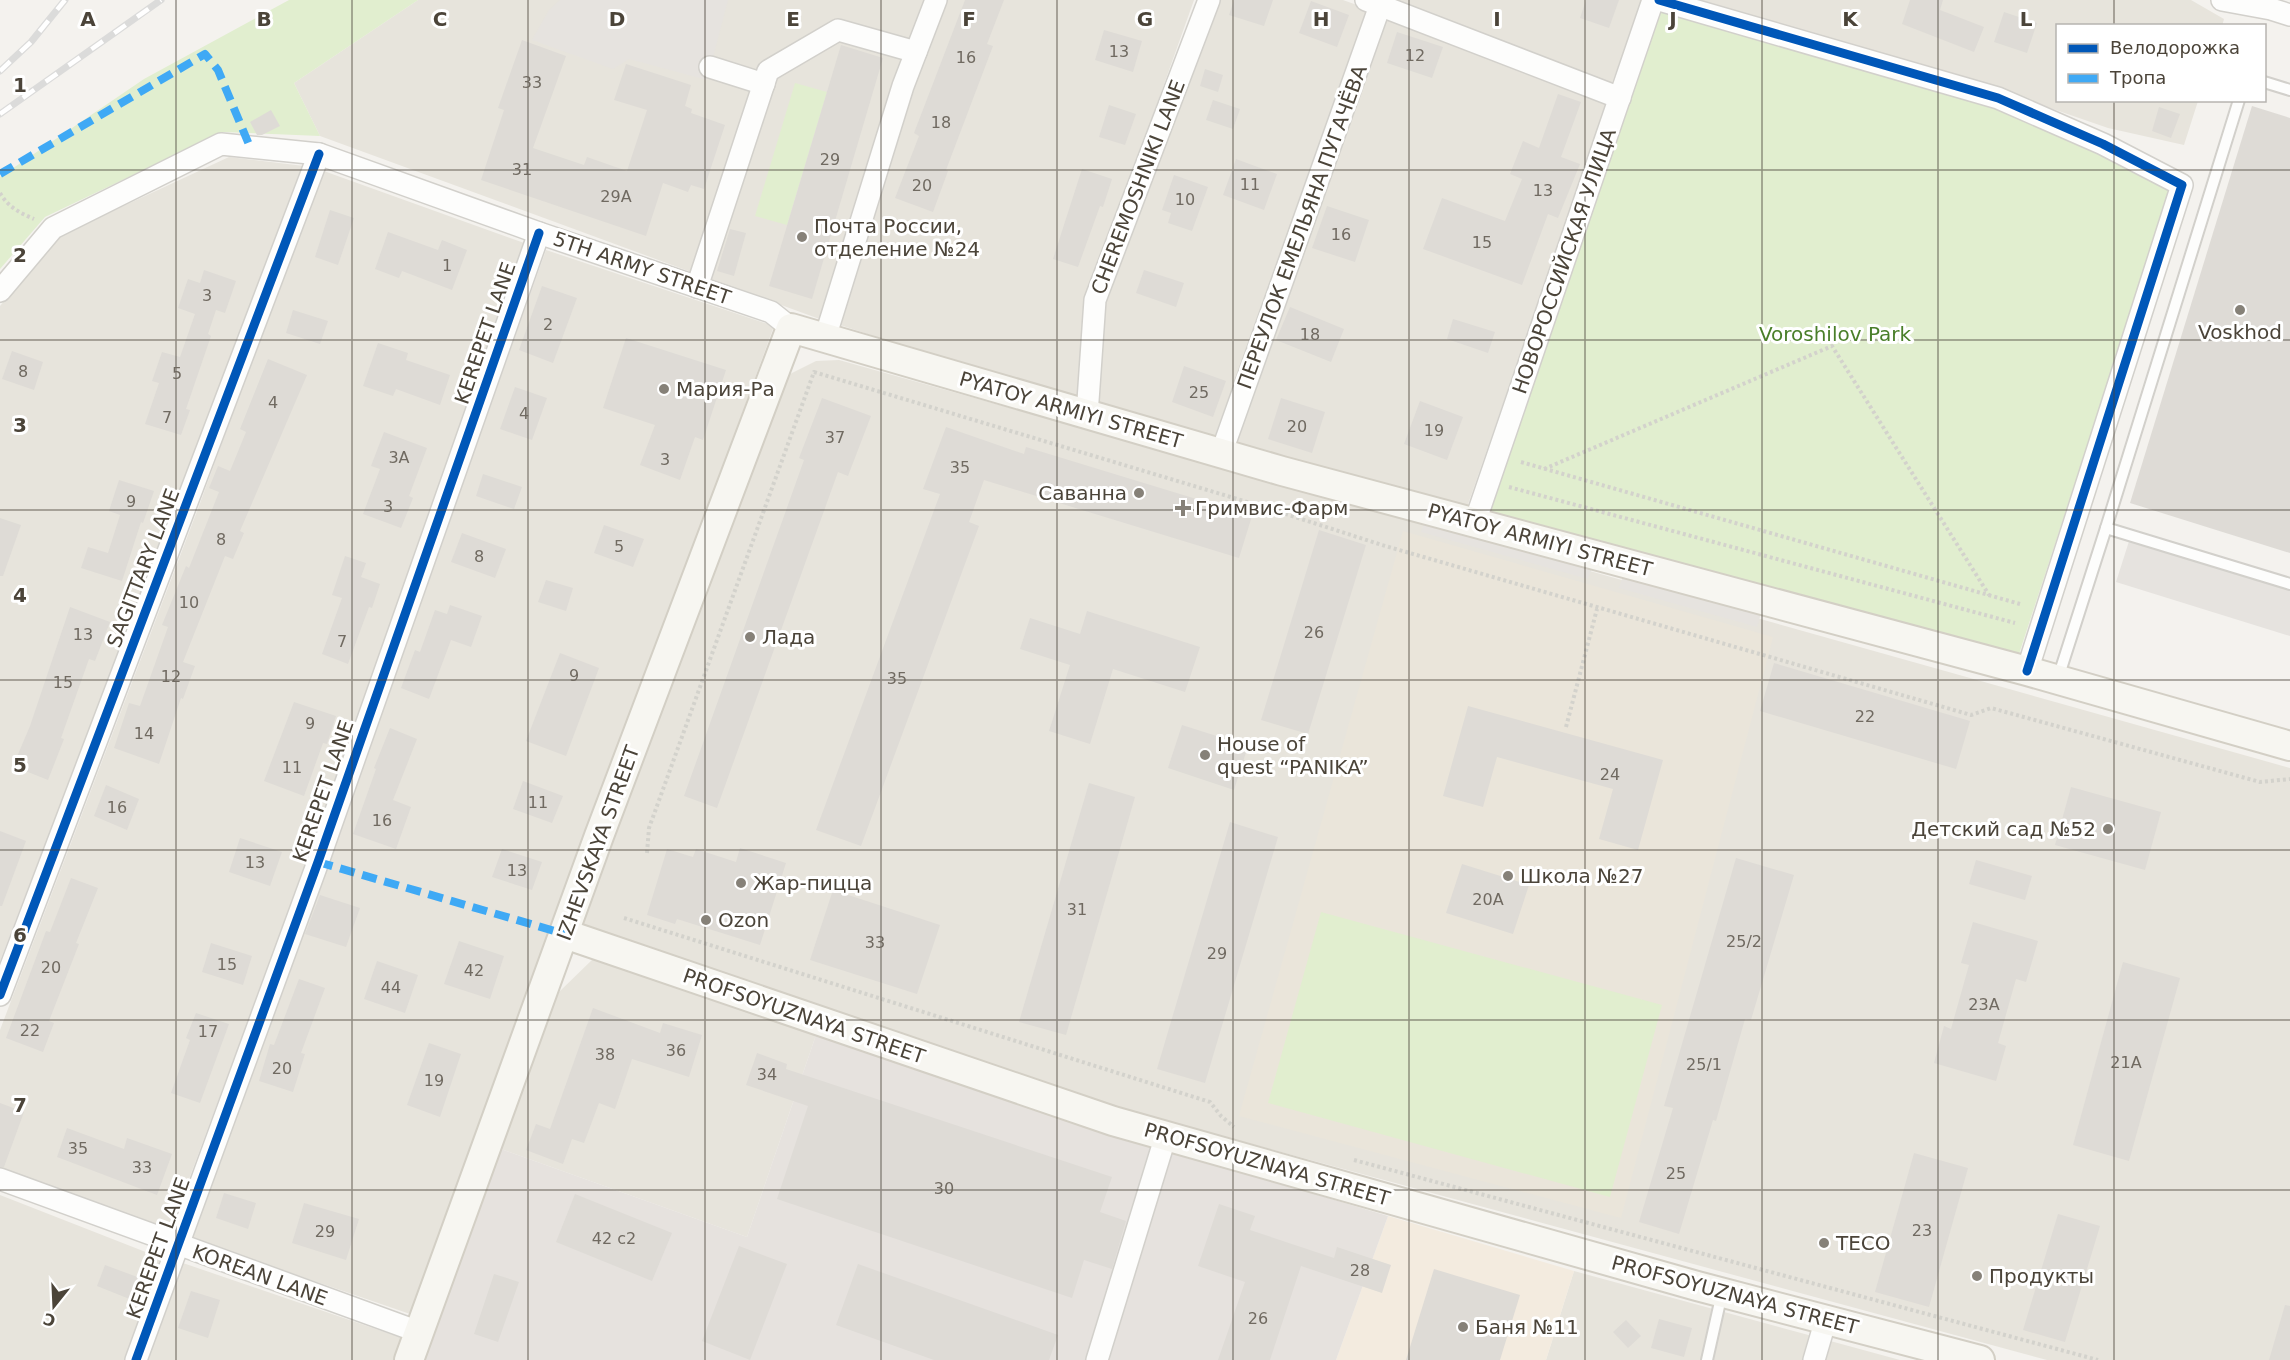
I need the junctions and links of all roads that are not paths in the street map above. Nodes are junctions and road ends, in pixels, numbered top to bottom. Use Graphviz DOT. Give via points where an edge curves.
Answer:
graph roads {
  1 [pos="936,0"];
  2 [pos="1209,0"];
  3 [pos="1653,0"];
  4 [pos="1659,0"];
  5 [pos="2222,0"];
  6 [pos="1376,2"];
  7 [pos="2290,15"];
  8 [pos="916,52"];
  9 [pos="710,67"];
  10 [pos="2266,82"];
  11 [pos="764,84"];
  12 [pos="2290,90"];
  13 [pos="1620,98"];
  14 [pos="2238,102"];
  15 [pos="319,154"];
  16 [pos="539,233"];
  17 [pos="697,287"];
  18 [pos="0,291"];
  19 [pos="791,328"];
  20 [pos="825,338"];
  21 [pos="1087,416"];
  22 [pos="1221,454"];
  23 [pos="1475,522"];
  24 [pos="2106,528"];
  25 [pos="2290,584"];
  26 [pos="2027,671"];
  27 [pos="2057,679"];
  28 [pos="2290,746"];
  29 [pos="565,934"];
  30 [pos="0,995"];
  31 [pos="1166,1135"];
  32 [pos="0,1179"];
  33 [pos="178,1245"];
  34 [pos="1722,1293"];
  35 [pos="1826,1319"];
  36 [pos="419,1332"];
  37 [pos="136,1360"];
  38 [pos="409,1360"];
  39 [pos="1097,1360"];
  40 [pos="1707,1360"];
  41 [pos="1814,1360"];
  42 [pos="1980,1360"];
  1 -- 8 [label="street"];
  2 -- 21 [label="street, CHEREMOSHNIKI LANE" via="1095,300"];
  3 -- 13 [label="street, НОВОРОССИЙСКАЯ УЛИЦА"];
  4 -- 26 [label="street" via="1998,98 2103,144 2182,185"];
  5 -- 7 [label="street"];
  6 -- 13 [label="street"];
  6 -- 22 [label="street, ПЕРЕУЛОК ЕМЕЛЬЯНА ПУГАЧЁВА"];
  8 -- 11 [label="street" via="838,30 768,71"];
  8 -- 20 [label="street"];
  9 -- 11 [label="street"];
  10 -- 12 [label="lane"];
  11 -- 17 [label="street"];
  13 -- 23 [label="street, НОВОРОССИЙСКАЯ УЛИЦА"];
  14 -- 24 [label="lane"];
  15 -- 16 [label="street, 5TH ARMY STREET"];
  15 -- 18 [label="street, 5TH ARMY STREET" via="221,144 53,228"];
  15 -- 30 [label="street, SAGITTARY LANE"];
  16 -- 17 [label="street, 5TH ARMY STREET"];
  16 -- 33 [label="street, KEREPET LANE" via="322,851"];
  17 -- 19 [label="street, 5TH ARMY STREET" via="771,312"];
  19 -- 20 [label="main road, PYATOY ARMIYI STREET"];
  19 -- 29 [label="main road, IZHEVSKAYA STREET" via="598,836"];
  20 -- 21 [label="main road, PYATOY ARMIYI STREET"];
  21 -- 22 [label="main road, PYATOY ARMIYI STREET"];
  22 -- 23 [label="main road, PYATOY ARMIYI STREET"];
  23 -- 26 [label="main road, PYATOY ARMIYI STREET"];
  24 -- 25 [label="lane"];
  24 -- 27 [label="lane"];
  26 -- 27 [label="main road, PYATOY ARMIYI STREET"];
  27 -- 28 [label="main road, PYATOY ARMIYI STREET"];
  29 -- 31 [label="main road, PROFSOYUZNAYA STREET" via="1113,1121"];
  29 -- 36 [label="main road, IZHEVSKAYA STREET"];
  31 -- 34 [label="main road, PROFSOYUZNAYA STREET"];
  31 -- 39 [label="street"];
  32 -- 33 [label="street, KOREAN LANE"];
  33 -- 36 [label="street, KOREAN LANE"];
  33 -- 37 [label="street, KEREPET LANE"];
  34 -- 35 [label="main road, PROFSOYUZNAYA STREET"];
  34 -- 40 [label="lane"];
  35 -- 41 [label="street"];
  35 -- 42 [label="main road, PROFSOYUZNAYA STREET"];
  36 -- 38 [label="main road, IZHEVSKAYA STREET"];
}
